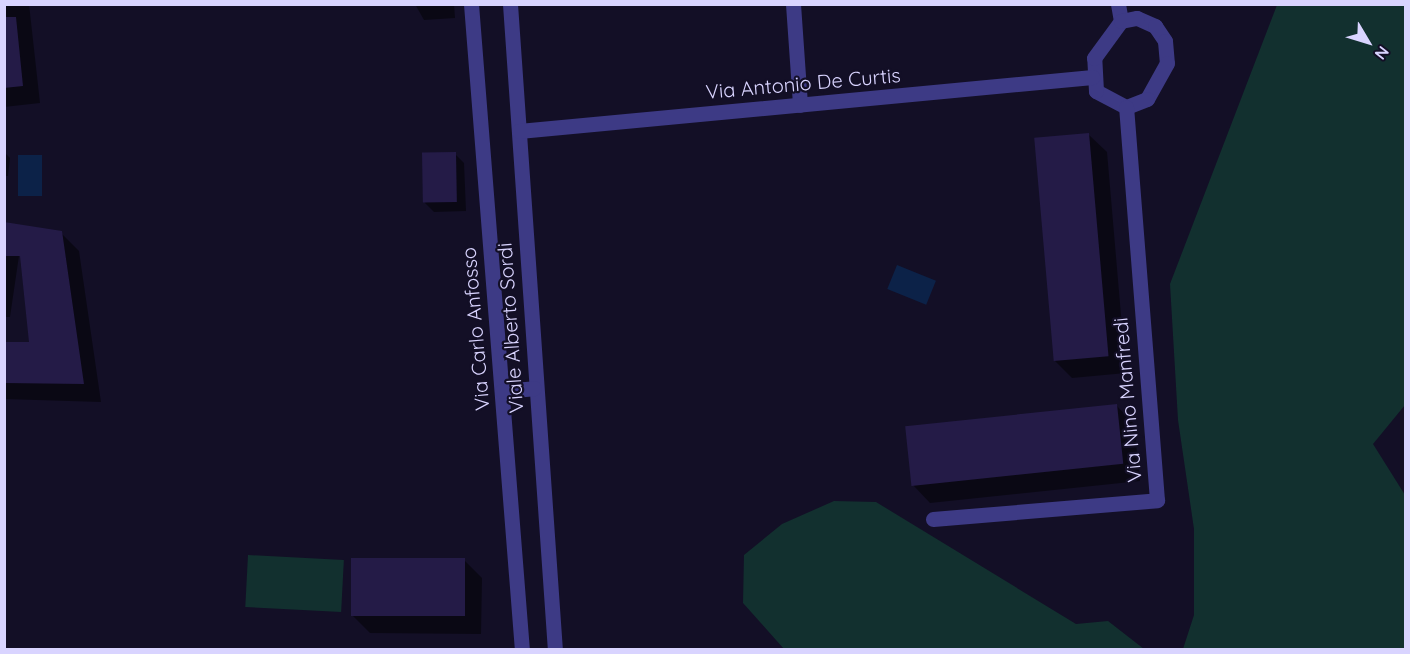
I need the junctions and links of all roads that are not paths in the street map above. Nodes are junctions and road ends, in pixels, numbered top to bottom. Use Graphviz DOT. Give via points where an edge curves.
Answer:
graph roads {
  1 [pos="471,4"];
  2 [pos="510,4"];
  3 [pos="793,4"];
  4 [pos="1118,4"];
  5 [pos="1121,21"];
  6 [pos="1092,77"];
  7 [pos="800,105"];
  8 [pos="1126,107"];
  9 [pos="519,131"];
  10 [pos="534,388"];
  11 [pos="502,392"];
  12 [pos="933,519"];
  13 [pos="522,650"];
  14 [pos="555,650"];
  1 -- 11 [label="street, Via Carlo Anfosso"];
  2 -- 9 [label="street, Viale Alberto Sordi"];
  3 -- 7 [label="street"];
  4 -- 5 [label="street"];
  5 -- 6 [label="street" via="1094,58"];
  5 -- 8 [label="street" via="1137,18 1155,26 1165,41 1167,63 1147,99"];
  6 -- 7 [label="street, Via Antonio De Curtis"];
  6 -- 8 [label="street" via="1108,102"];
  7 -- 9 [label="street, Via Antonio De Curtis"];
  8 -- 12 [label="street, Via Nino Manfredi" via="1157,500"];
  9 -- 10 [label="street, Viale Alberto Sordi"];
  10 -- 11 [label="street"];
  10 -- 14 [label="street, Viale Alberto Sordi"];
  11 -- 13 [label="street, Via Carlo Anfosso"];
}
